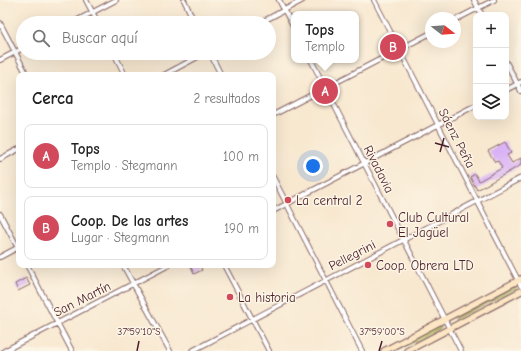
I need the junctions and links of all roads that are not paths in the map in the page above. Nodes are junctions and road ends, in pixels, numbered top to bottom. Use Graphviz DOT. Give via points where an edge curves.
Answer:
graph roads {
  1 [pos="86,0"];
  2 [pos="116,0"];
  3 [pos="184,0"];
  4 [pos="279,0"];
  5 [pos="303,0"];
  6 [pos="374,0"];
  7 [pos="474,0"];
  8 [pos="494,0"];
  9 [pos="478,8"];
  10 [pos="284,10"];
  11 [pos="93,12"];
  12 [pos="480,12"];
  13 [pos="85,16"];
  14 [pos="95,16"];
  15 [pos="192,16"];
  16 [pos="273,16"];
  17 [pos="461,17"];
  18 [pos="0,23"];
  19 [pos="291,23"];
  20 [pos="425,36"];
  21 [pos="400,49"];
  22 [pos="16,51"];
  23 [pos="0,60"];
  24 [pos="20,60"];
  25 [pos="118,60"];
  26 [pos="192,60"];
  27 [pos="214,60"];
  28 [pos="313,63"];
  29 [pos="509,67"];
  30 [pos="26,72"];
  31 [pos="124,72"];
  32 [pos="170,72"];
  33 [pos="220,72"];
  34 [pos="519,83"];
  35 [pos="326,88"];
  36 [pos="509,88"];
  37 [pos="521,91"];
  38 [pos="473,107"];
  39 [pos="276,113"];
  40 [pos="438,125"];
  41 [pos="16,151"];
  42 [pos="0,159"];
  43 [pos="364,163"];
  44 [pos="521,178"];
  45 [pos="276,183"];
  46 [pos="477,201"];
  47 [pos="287,204"];
  48 [pos="276,210"];
  49 [pos="0,214"];
  50 [pos="403,239"];
  51 [pos="16,244"];
  52 [pos="16,249"];
  53 [pos="0,257"];
  54 [pos="29,268"];
  55 [pos="125,268"];
  56 [pos="163,268"];
  57 [pos="226,268"];
  58 [pos="326,280"];
  59 [pos="520,282"];
  60 [pos="133,284"];
  61 [pos="521,291"];
  62 [pos="252,319"];
  63 [pos="444,319"];
  64 [pos="57,323"];
  65 [pos="449,329"];
  66 [pos="4,351"];
  67 [pos="72,351"];
  68 [pos="170,351"];
  69 [pos="192,351"];
  70 [pos="269,351"];
  71 [pos="362,351"];
  72 [pos="384,351"];
  73 [pos="407,351"];
  74 [pos="461,351"];
  1 -- 11 [label="street"];
  2 -- 11 [label="street"];
  3 -- 15 [label="street"];
  4 -- 10 [label="street"];
  5 -- 10 [label="street"];
  6 -- 21 [label="street, Sáenz Peña"];
  7 -- 9 [label="street"];
  8 -- 9 [label="street"];
  9 -- 12 [label="street"];
  9 -- 17 [label="street"];
  10 -- 16 [label="street"];
  10 -- 19 [label="street"];
  11 -- 13 [label="street"];
  11 -- 14 [label="street"];
  18 -- 22 [label="street"];
  20 -- 21 [label="street"];
  21 -- 35 [label="street"];
  21 -- 40 [label="street, Sáenz Peña"];
  22 -- 23 [label="street"];
  24 -- 30 [label="street"];
  25 -- 31 [label="street"];
  26 -- 32 [label="street"];
  27 -- 33 [label="street"];
  28 -- 35 [label="street, Rivadavia"];
  29 -- 34 [label="street"];
  34 -- 36 [label="street"];
  34 -- 37 [label="street"];
  35 -- 39 [label="street"];
  35 -- 43 [label="street, Rivadavia"];
  38 -- 40 [label="street"];
  40 -- 43 [label="street"];
  40 -- 46 [label="street, Sáenz Peña"];
  41 -- 42 [label="street"];
  43 -- 47 [label="street"];
  43 -- 50 [label="street, Rivadavia"];
  44 -- 46 [label="street, Pellegrini"];
  45 -- 47 [label="street"];
  46 -- 50 [label="street, Pellegrini"];
  46 -- 59 [label="street, Sáenz Peña"];
  47 -- 48 [label="street"];
  47 -- 58 [label="street"];
  49 -- 51 [label="street"];
  50 -- 58 [label="street, Pellegrini"];
  50 -- 63 [label="street, Rivadavia"];
  52 -- 53 [label="street"];
  54 -- 64 [label="street"];
  55 -- 60 [label="street"];
  56 -- 60 [label="street, San Martín"];
  57 -- 62 [label="street"];
  58 -- 62 [label="street, Pellegrini"];
  58 -- 71 [label="street"];
  59 -- 63 [label="main road"];
  60 -- 64 [label="street, San Martín"];
  60 -- 68 [label="street"];
  61 -- 65 [label="main road"];
  62 -- 69 [label="street, Pellegrini"];
  62 -- 70 [label="street"];
  63 -- 65 [label="street, Rivadavia"];
  63 -- 72 [label="main road"];
  64 -- 66 [label="street, San Martín"];
  64 -- 67 [label="street"];
  65 -- 73 [label="main road"];
  65 -- 74 [label="street, Rivadavia"];
}
